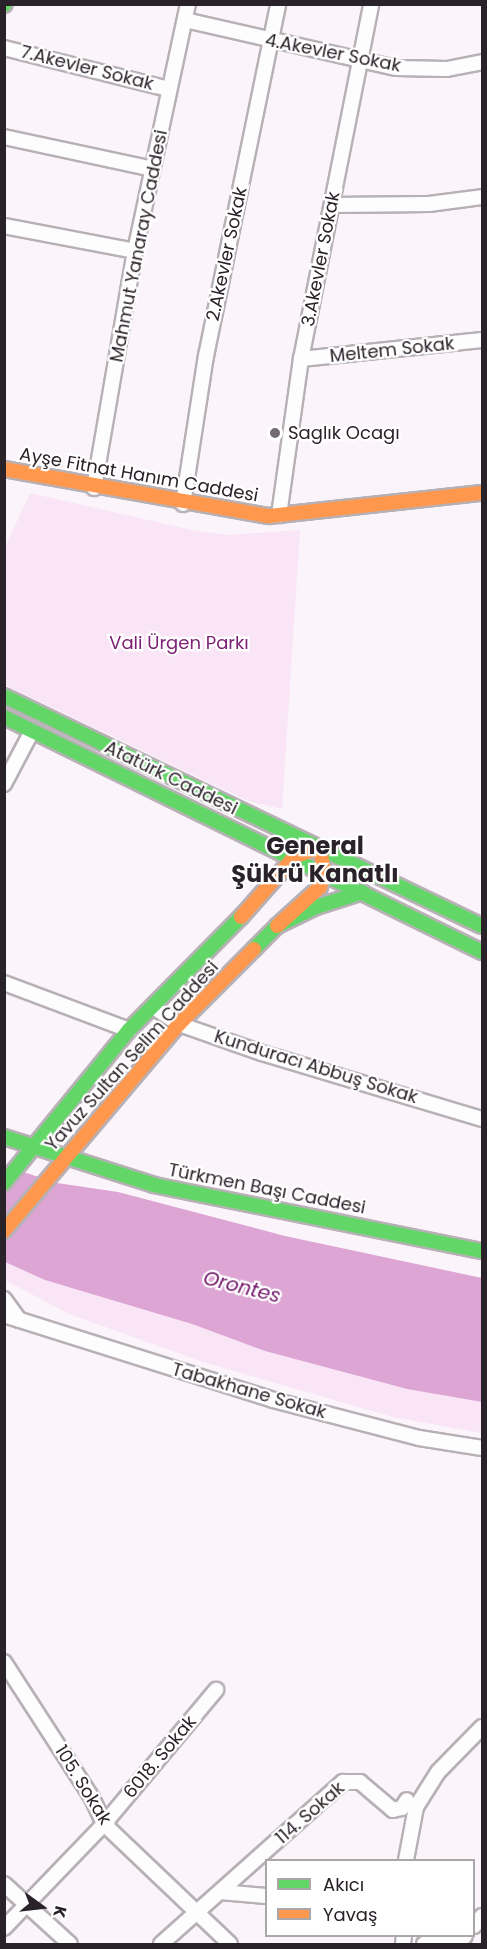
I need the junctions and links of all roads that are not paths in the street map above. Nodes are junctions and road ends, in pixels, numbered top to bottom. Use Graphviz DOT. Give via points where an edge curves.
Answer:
graph roads {
  1 [pos="188,4"];
  2 [pos="278,4"];
  3 [pos="371,4"];
  4 [pos="185,20"];
  5 [pos="271,41"];
  6 [pos="4,48"];
  7 [pos="360,60"];
  8 [pos="483,62"];
  9 [pos="170,89"];
  10 [pos="4,137"];
  11 [pos="153,170"];
  12 [pos="483,197"];
  13 [pos="332,205"];
  14 [pos="4,226"];
  15 [pos="135,251"];
  16 [pos="483,340"];
  17 [pos="301,359"];
  18 [pos="4,469"];
  19 [pos="94,489"];
  20 [pos="483,493"];
  21 [pos="183,504"];
  22 [pos="279,515"];
  23 [pos="4,696"];
  24 [pos="4,717"];
  25 [pos="32,731"];
  26 [pos="4,783"];
  27 [pos="320,847"];
  28 [pos="294,857"];
  29 [pos="324,873"];
  30 [pos="363,892"];
  31 [pos="277,926"];
  32 [pos="483,926"];
  33 [pos="483,952"];
  34 [pos="4,983"];
  35 [pos="153,1006"];
  36 [pos="179,1024"];
  37 [pos="129,1030"];
  38 [pos="483,1119"];
  39 [pos="4,1137"];
  40 [pos="32,1147"];
  41 [pos="64,1157"];
  42 [pos="4,1183"];
  43 [pos="4,1231"];
  44 [pos="483,1251"];
  45 [pos="4,1299"];
  46 [pos="4,1315"];
  47 [pos="19,1320"];
  48 [pos="483,1448"];
  49 [pos="4,1662"];
  50 [pos="216,1690"];
  51 [pos="483,1727"];
  52 [pos="408,1800"];
  53 [pos="104,1824"];
  54 [pos="406,1859"];
  55 [pos="4,1884"];
  56 [pos="220,1892"];
  57 [pos="265,1896"];
  58 [pos="28,1905"];
  59 [pos="197,1913"];
  60 [pos="4,1928"];
  61 [pos="70,1944"];
  62 [pos="161,1944"];
  63 [pos="230,1944"];
  1 -- 4 [label="street, Mahmut Yanaray Caddesi"];
  2 -- 5 [label="street, 2.Akevler Sokak"];
  3 -- 7 [label="street, 3.Akevler Sokak"];
  4 -- 5 [label="street, 4.Akevler Sokak"];
  4 -- 9 [label="street, Mahmut Yanaray Caddesi"];
  5 -- 7 [label="street, 4.Akevler Sokak"];
  5 -- 21 [label="street, 2.Akevler Sokak" via="205,362"];
  6 -- 9 [label="street, 7.Akevler Sokak"];
  7 -- 8 [label="street, 4.Akevler Sokak" via="397,68 447,69"];
  7 -- 13 [label="street, 3.Akevler Sokak"];
  9 -- 11 [label="street, Mahmut Yanaray Caddesi"];
  10 -- 11 [label="street"];
  11 -- 15 [label="street, Mahmut Yanaray Caddesi"];
  12 -- 13 [label="street" via="419,205"];
  13 -- 17 [label="street, 3.Akevler Sokak"];
  14 -- 15 [label="street"];
  15 -- 19 [label="street, Mahmut Yanaray Caddesi"];
  16 -- 17 [label="street, Meltem Sokak"];
  17 -- 22 [label="street, 3.Akevler Sokak"];
  18 -- 19 [label="main road, Ayşe Fitnat Hanım Caddesi"];
  19 -- 21 [label="main road, Ayşe Fitnat Hanım Caddesi"];
  20 -- 22 [label="main road, Ayşe Fitnat Hanım Caddesi"];
  21 -- 22 [label="main road, Ayşe Fitnat Hanım Caddesi"];
  23 -- 27 [label="main road, Atatürk Caddesi"];
  24 -- 25 [label="main road, Atatürk Caddesi"];
  25 -- 26 [label="street"];
  25 -- 28 [label="main road, Atatürk Caddesi"];
  27 -- 28 [label="main road, Yavuz Sultan Selim Caddesi"];
  27 -- 29 [label="main road"];
  27 -- 32 [label="main road, Atatürk Caddesi"];
  28 -- 29 [label="main road, Atatürk Caddesi"];
  28 -- 35 [label="main road, Yavuz Sultan Selim Caddesi" via="198,964"];
  29 -- 30 [label="main road, Atatürk Caddesi"];
  29 -- 31 [label="main road" via="320,887"];
  30 -- 31 [label="main road, Yavuz Sultan Selim Caddesi"];
  30 -- 33 [label="main road, Atatürk Caddesi"];
  31 -- 36 [label="main road, Yavuz Sultan Selim Caddesi"];
  34 -- 37 [label="street"];
  35 -- 36 [label="street, Kunduracı Abbuş Sokak"];
  35 -- 37 [label="main road, Yavuz Sultan Selim Caddesi"];
  36 -- 38 [label="street, Kunduracı Abbuş Sokak"];
  36 -- 41 [label="main road, Yavuz Sultan Selim Caddesi"];
  37 -- 40 [label="main road, Yavuz Sultan Selim Caddesi"];
  39 -- 40 [label="main road, Türkmen Başı Caddesi"];
  40 -- 41 [label="main road, Türkmen Başı Caddesi"];
  40 -- 42 [label="main road, Yavuz Sultan Selim Caddesi"];
  41 -- 43 [label="main road, Yavuz Sultan Selim Caddesi"];
  41 -- 44 [label="main road, Türkmen Başı Caddesi" via="154,1185"];
  45 -- 47 [label="street"];
  46 -- 47 [label="street, Tabakhane Sokak"];
  47 -- 48 [label="street, Tabakhane Sokak" via="273,1400 418,1438"];
  49 -- 53 [label="street, 105. Sokak" via="92,1798"];
  50 -- 53 [label="street, 6018. Sokak"];
  51 -- 54 [label="street" via="438,1772 416,1807"];
  52 -- 56 [label="street, 114. Sokak" via="402,1808 393,1810 360,1782 343,1782"];
  53 -- 58 [label="street, 6018. Sokak"];
  53 -- 59 [label="street, 105. Sokak"];
  55 -- 58 [label="street"];
  56 -- 57 [label="street"];
  56 -- 59 [label="street, 114. Sokak"];
  58 -- 60 [label="street, 6018. Sokak"];
  58 -- 61 [label="street"];
  59 -- 62 [label="street, 114. Sokak"];
  59 -- 63 [label="street, 105. Sokak"];
}
